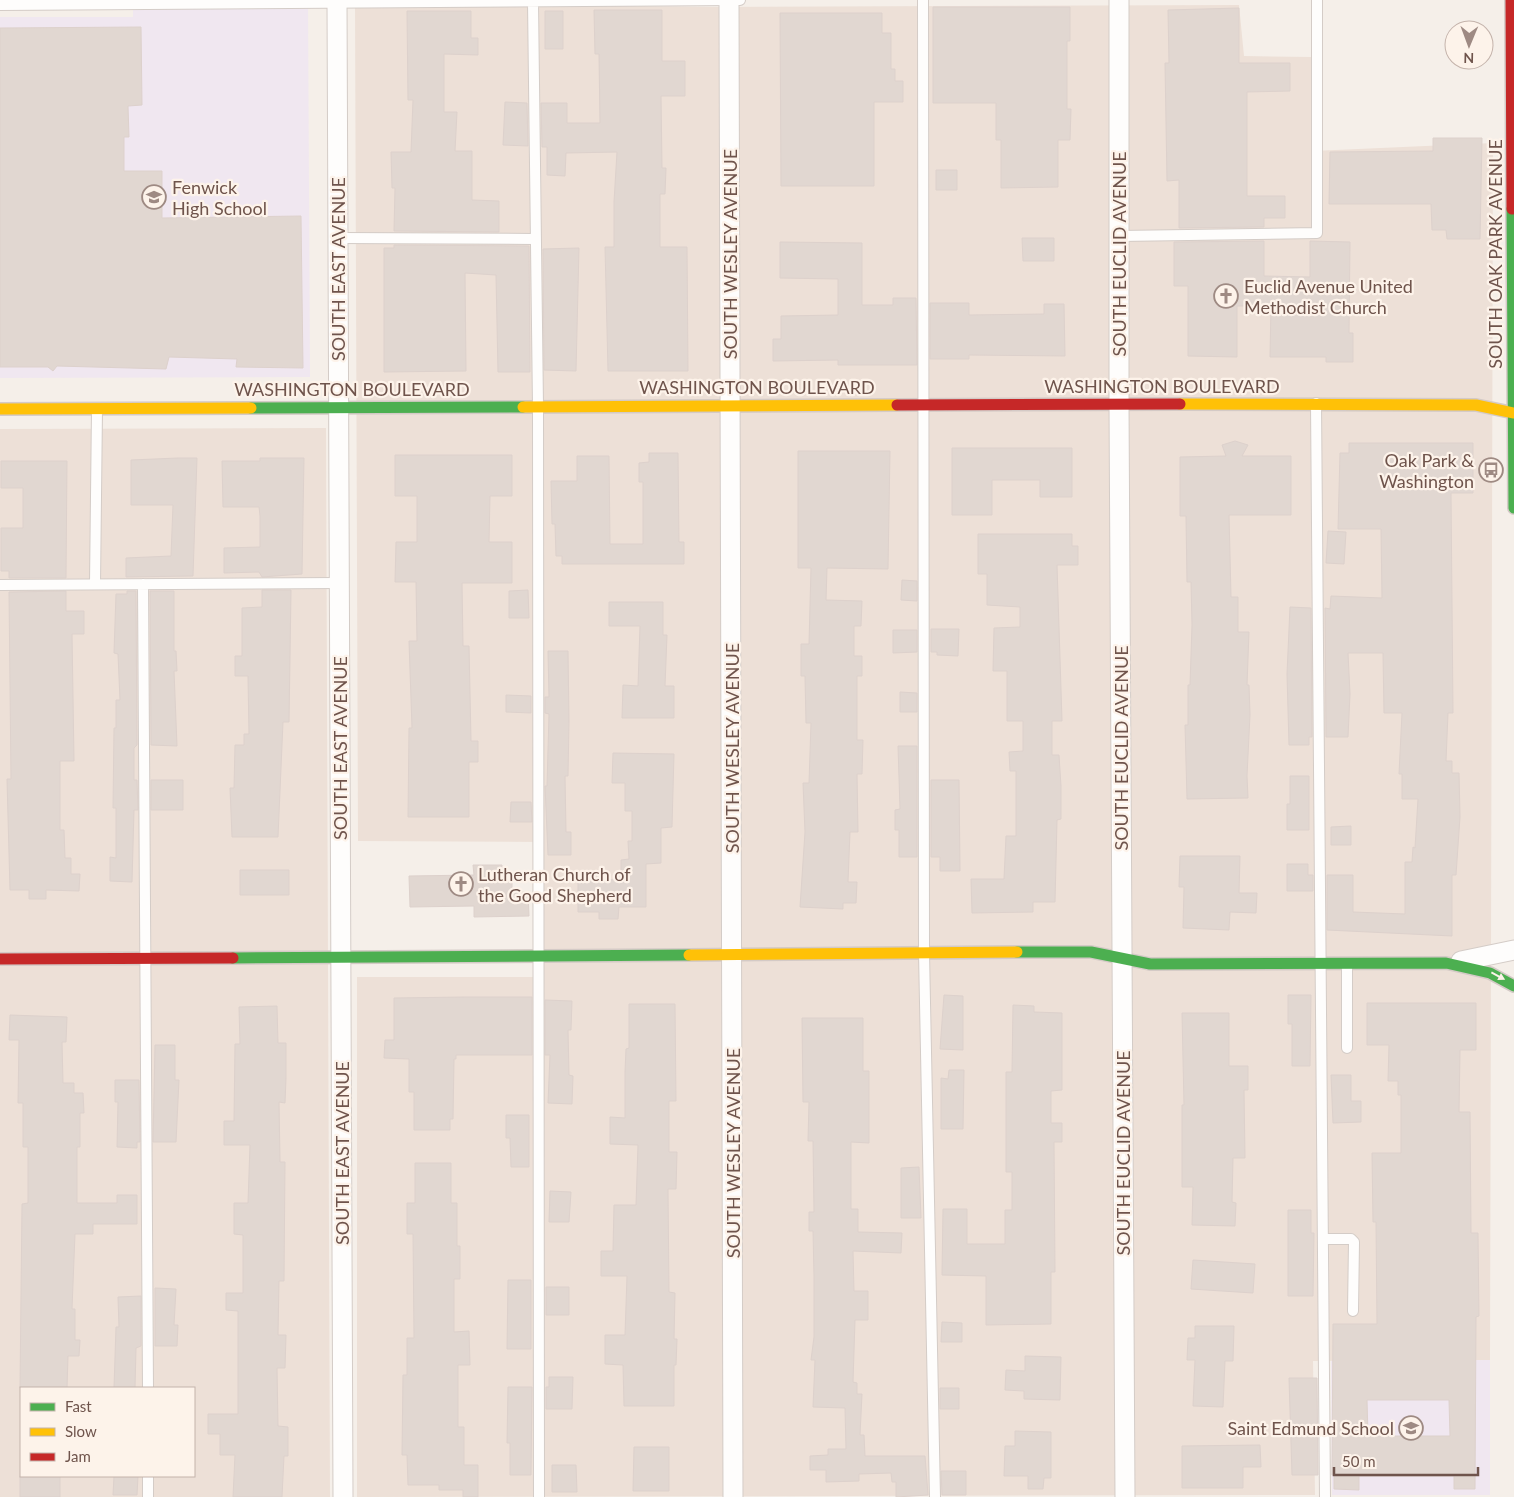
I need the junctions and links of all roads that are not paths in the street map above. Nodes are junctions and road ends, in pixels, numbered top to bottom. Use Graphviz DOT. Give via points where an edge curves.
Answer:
graph roads {
  1 [pos="729,0"];
  2 [pos="740,0"];
  3 [pos="923,0"];
  4 [pos="1119,0"];
  5 [pos="1317,0"];
  6 [pos="1511,0"];
  7 [pos="337,2"];
  8 [pos="533,2"];
  9 [pos="0,5"];
  10 [pos="1120,236"];
  11 [pos="338,238"];
  12 [pos="536,239"];
  13 [pos="1119,403"];
  14 [pos="1316,403"];
  15 [pos="924,404"];
  16 [pos="730,405"];
  17 [pos="538,406"];
  18 [pos="338,407"];
  19 [pos="96,408"];
  20 [pos="0,409"];
  21 [pos="1514,413"];
  22 [pos="1514,508"];
  23 [pos="339,583"];
  24 [pos="95,584"];
  25 [pos="143,584"];
  26 [pos="0,585"];
  27 [pos="1514,950"];
  28 [pos="924,953"];
  29 [pos="733,954"];
  30 [pos="538,956"];
  31 [pos="341,957"];
  32 [pos="1122,957"];
  33 [pos="145,958"];
  34 [pos="0,959"];
  35 [pos="1320,962"];
  36 [pos="1347,962"];
  37 [pos="1446,963"];
  38 [pos="1514,986"];
  39 [pos="1348,1048"];
  40 [pos="1323,1239"];
  41 [pos="1353,1311"];
  42 [pos="148,1387"];
  43 [pos="148,1477"];
  44 [pos="148,1497"];
  45 [pos="343,1497"];
  46 [pos="539,1497"];
  47 [pos="733,1497"];
  48 [pos="934,1497"];
  49 [pos="1125,1497"];
  50 [pos="1325,1497"];
  1 -- 2 [label="lane"];
  1 -- 8 [label="lane"];
  1 -- 16 [label="street, SOUTH WESLEY AVENUE"];
  3 -- 15 [label="lane"];
  4 -- 10 [label="street, SOUTH EUCLID AVENUE"];
  5 -- 10 [label="lane" via="1317,232"];
  6 -- 21 [label="street, SOUTH OAK PARK AVENUE"];
  7 -- 8 [label="lane"];
  7 -- 9 [label="lane"];
  7 -- 11 [label="street, SOUTH EAST AVENUE"];
  8 -- 12 [label="lane"];
  10 -- 13 [label="street, SOUTH EUCLID AVENUE"];
  11 -- 12 [label="lane"];
  11 -- 18 [label="street, SOUTH EAST AVENUE"];
  12 -- 17 [label="lane"];
  13 -- 14 [label="street, WASHINGTON BOULEVARD"];
  13 -- 15 [label="street, WASHINGTON BOULEVARD"];
  13 -- 32 [label="street, SOUTH EUCLID AVENUE"];
  14 -- 21 [label="street, WASHINGTON BOULEVARD" via="1476,405"];
  14 -- 35 [label="lane"];
  15 -- 16 [label="street, WASHINGTON BOULEVARD"];
  15 -- 28 [label="lane"];
  16 -- 17 [label="street, WASHINGTON BOULEVARD"];
  16 -- 29 [label="street, SOUTH WESLEY AVENUE"];
  17 -- 18 [label="street, WASHINGTON BOULEVARD"];
  17 -- 30 [label="lane"];
  18 -- 19 [label="street, WASHINGTON BOULEVARD"];
  18 -- 23 [label="street, SOUTH EAST AVENUE"];
  19 -- 20 [label="street, WASHINGTON BOULEVARD"];
  19 -- 24 [label="lane"];
  21 -- 22 [label="street, SOUTH OAK PARK AVENUE"];
  23 -- 25 [label="lane"];
  23 -- 31 [label="street, SOUTH EAST AVENUE"];
  24 -- 25 [label="lane"];
  24 -- 26 [label="lane"];
  25 -- 33 [label="lane"];
  27 -- 37 [label="street"];
  28 -- 29 [label="street"];
  28 -- 32 [label="street" via="1092,952"];
  28 -- 48 [label="lane"];
  29 -- 30 [label="street"];
  29 -- 47 [label="street, SOUTH WESLEY AVENUE"];
  30 -- 31 [label="street"];
  30 -- 46 [label="lane"];
  31 -- 33 [label="street"];
  31 -- 45 [label="street, SOUTH EAST AVENUE"];
  32 -- 35 [label="street" via="1150,964"];
  32 -- 49 [label="street, SOUTH EUCLID AVENUE"];
  33 -- 34 [label="street"];
  33 -- 42 [label="lane"];
  35 -- 36 [label="street"];
  35 -- 40 [label="lane"];
  36 -- 37 [label="street"];
  36 -- 39 [label="lane"];
  37 -- 38 [label="street, one-way" via="1500,975"];
  40 -- 41 [label="lane" via="1351,1239 1354,1242"];
  40 -- 50 [label="lane"];
  43 -- 44 [label="lane"];
}
